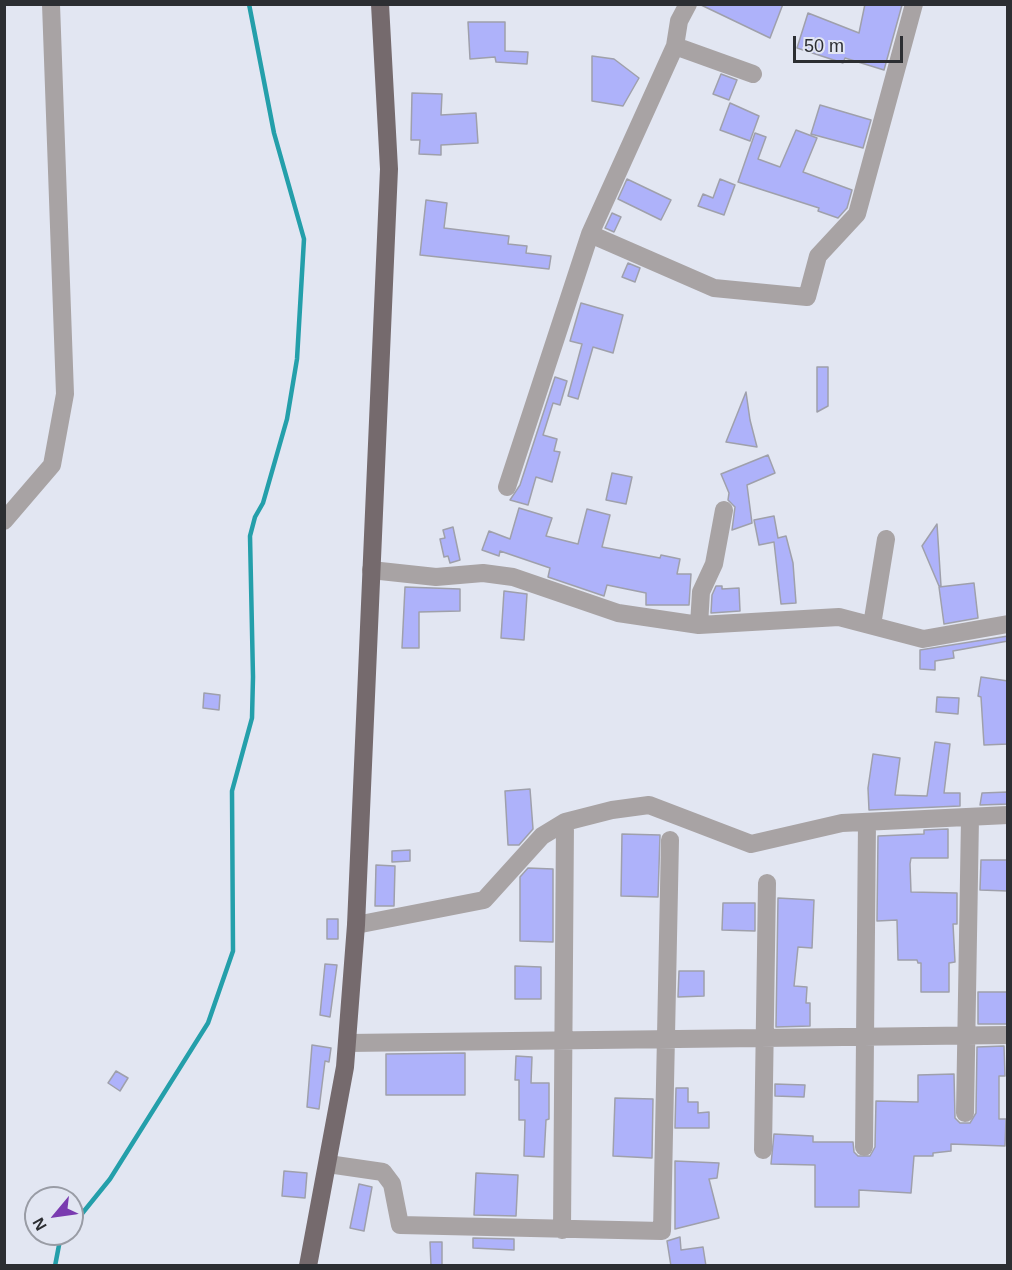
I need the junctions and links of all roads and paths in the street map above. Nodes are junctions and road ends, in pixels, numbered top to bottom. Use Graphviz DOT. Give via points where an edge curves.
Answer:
graph roads {
  1 [pos="51,4"];
  2 [pos="380,4"];
  3 [pos="688,4"];
  4 [pos="914,4"];
  5 [pos="675,46"];
  6 [pos="753,74"];
  7 [pos="590,234"];
  8 [pos="507,487"];
  9 [pos="724,510"];
  10 [pos="4,521"];
  11 [pos="886,539"];
  12 [pos="371,570"];
  13 [pos="1008,624"];
  14 [pos="699,625"];
  15 [pos="872,625"];
  16 [pos="1008,815"];
  17 [pos="970,818"];
  18 [pos="565,822"];
  19 [pos="867,822"];
  20 [pos="670,840"];
  21 [pos="767,883"];
  22 [pos="356,925"];
  23 [pos="966,1035"];
  24 [pos="1008,1035"];
  25 [pos="865,1036"];
  26 [pos="765,1037"];
  27 [pos="666,1039"];
  28 [pos="563,1040"];
  29 [pos="347,1043"];
  30 [pos="965,1113"];
  31 [pos="864,1147"];
  32 [pos="763,1150"];
  33 [pos="328,1164"];
  34 [pos="562,1230"];
  35 [pos="308,1266"];
  1 -- 10 [label="street" via="65,394 52,465"];
  2 -- 12 [label="main road" via="389,169"];
  3 -- 5 [label="street" via="679,21"];
  4 -- 7 [label="street" via="857,214 818,256 807,297 714,288"];
  5 -- 6 [label="street"];
  5 -- 7 [label="street"];
  7 -- 8 [label="street"];
  9 -- 14 [label="street" via="714,564 701,592"];
  11 -- 15 [label="street"];
  12 -- 14 [label="street" via="436,577 483,573 513,577 618,613"];
  12 -- 22 [label="main road"];
  13 -- 15 [label="street" via="923,639"];
  14 -- 15 [label="street" via="839,617"];
  16 -- 17 [label="street"];
  17 -- 19 [label="street"];
  17 -- 23 [label="street"];
  18 -- 19 [label="street" via="649,805 751,844 842,823"];
  18 -- 22 [label="street" via="542,836 484,900"];
  18 -- 28 [label="street"];
  19 -- 25 [label="street"];
  20 -- 27 [label="street"];
  21 -- 26 [label="street"];
  22 -- 29 [label="main road"];
  23 -- 24 [label="street"];
  23 -- 25 [label="street"];
  23 -- 30 [label="street"];
  25 -- 26 [label="street"];
  25 -- 31 [label="street"];
  26 -- 27 [label="street"];
  26 -- 32 [label="street"];
  27 -- 28 [label="street"];
  27 -- 34 [label="street" via="662,1231"];
  28 -- 29 [label="street"];
  28 -- 34 [label="street"];
  29 -- 33 [label="main road"];
  33 -- 34 [label="street" via="383,1172 392,1184 400,1225"];
  33 -- 35 [label="main road"];
}
